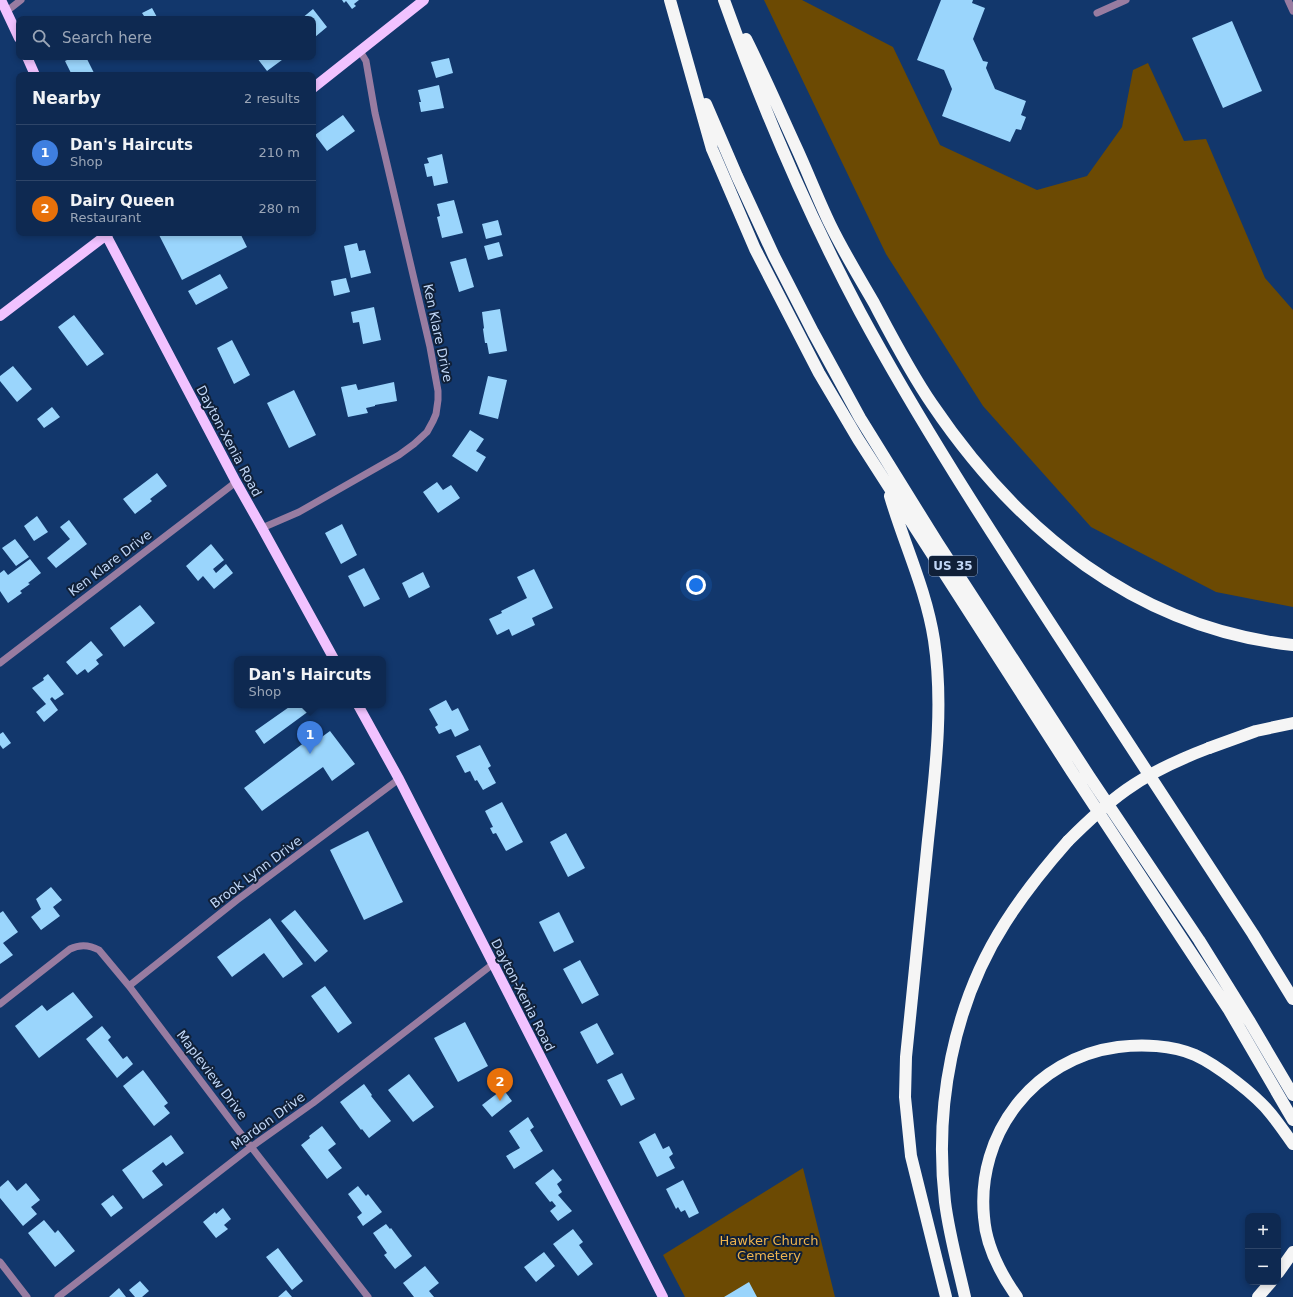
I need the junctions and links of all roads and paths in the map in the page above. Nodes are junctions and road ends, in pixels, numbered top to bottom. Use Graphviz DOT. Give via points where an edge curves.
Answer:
graph roads {
  1 [pos="1,0"];
  2 [pos="21,0"];
  3 [pos="424,0"];
  4 [pos="724,0"];
  5 [pos="728,0"];
  6 [pos="1126,0"];
  7 [pos="1288,0"];
  8 [pos="671,3"];
  9 [pos="1293,10"];
  10 [pos="7,12"];
  11 [pos="1097,13"];
  12 [pos="16,32"];
  13 [pos="360,51"];
  14 [pos="28,60"];
  15 [pos="34,72"];
  16 [pos="316,86"];
  17 [pos="104,236"];
  18 [pos="108,236"];
  19 [pos="0,316"];
  20 [pos="885,481"];
  21 [pos="236,482"];
  22 [pos="262,528"];
  23 [pos="1293,645"];
  24 [pos="332,656"];
  25 [pos="0,662"];
  26 [pos="360,708"];
  27 [pos="1293,723"];
  28 [pos="399,779"];
  29 [pos="493,964"];
  30 [pos="129,986"];
  31 [pos="1293,999"];
  32 [pos="0,1004"];
  33 [pos="1293,1095"];
  34 [pos="1293,1120"];
  35 [pos="1293,1144"];
  36 [pos="251,1147"];
  37 [pos="1293,1252"];
  38 [pos="0,1262"];
  39 [pos="1281,1269"];
  40 [pos="1268,1285"];
  41 [pos="26,1297"];
  42 [pos="58,1297"];
  43 [pos="368,1297"];
  44 [pos="663,1297"];
  45 [pos="946,1297"];
  46 [pos="965,1297"];
  47 [pos="1017,1297"];
  48 [pos="1258,1297"];
  1 -- 10 [label="main road"];
  2 -- 10 [label="street"];
  3 -- 13 [label="main road"];
  4 -- 31 [label="highway" via="796,180 860,312 908,398"];
  5 -- 23 [label="highway" via="830,224 931,402 949,429 991,480 1037,526 1070,554 1141,600 1174,615 1229,633"];
  6 -- 11 [label="street"];
  7 -- 9 [label="street"];
  8 -- 20 [label="highway" via="712,149 755,249 818,374"];
  8 -- 33 [label="highway, US 35" via="708,109 740,182 774,256 860,418 937,542 1199,940"];
  10 -- 12 [label="main road"];
  13 -- 16 [label="main road"];
  13 -- 22 [label="street, Ken Klare Drive" via="366,61 375,113 430,348 438,391 436,414 427,432 399,455 299,512"];
  14 -- 15 [label="main road"];
  17 -- 19 [label="main road"];
  18 -- 21 [label="main road, Dayton-Xenia Road"];
  20 -- 34 [label="highway" via="1229,1010"];
  20 -- 45 [label="highway" via="919,578 930,618 938,676 938,727 906,1057 906,1097 911,1156"];
  21 -- 22 [label="main road, Dayton-Xenia Road"];
  21 -- 25 [label="street, Ken Klare Drive"];
  22 -- 24 [label="main road, Dayton-Xenia Road"];
  26 -- 28 [label="main road, Dayton-Xenia Road"];
  27 -- 46 [label="highway, bridge" via="1256,731 1209,748 1167,766 1126,790 1068,841 1028,888 1004,924 987,954 966,1006 949,1067 944,1103 942,1164 945,1203"];
  28 -- 29 [label="main road, Dayton-Xenia Road"];
  28 -- 30 [label="street, Brook Lynn Drive" via="237,900"];
  29 -- 36 [label="street, Mardon Drive" via="313,1103"];
  29 -- 44 [label="main road, Dayton-Xenia Road"];
  30 -- 32 [label="street, Mapleview Drive" via="99,950 84,945 70,949"];
  30 -- 36 [label="street, Mapleview Drive"];
  35 -- 47 [label="highway" via="1271,1113 1248,1091 1195,1055 1152,1046 1129,1046 1085,1055 1065,1064 1044,1077 1013,1108 992,1148 986,1172 983,1193 988,1239 994,1259"];
  36 -- 42 [label="street, Mardon Drive"];
  36 -- 43 [label="street, Mapleview Drive"];
  37 -- 39 [label="highway"];
  38 -- 41 [label="street"];
  40 -- 48 [label="highway"];
}
